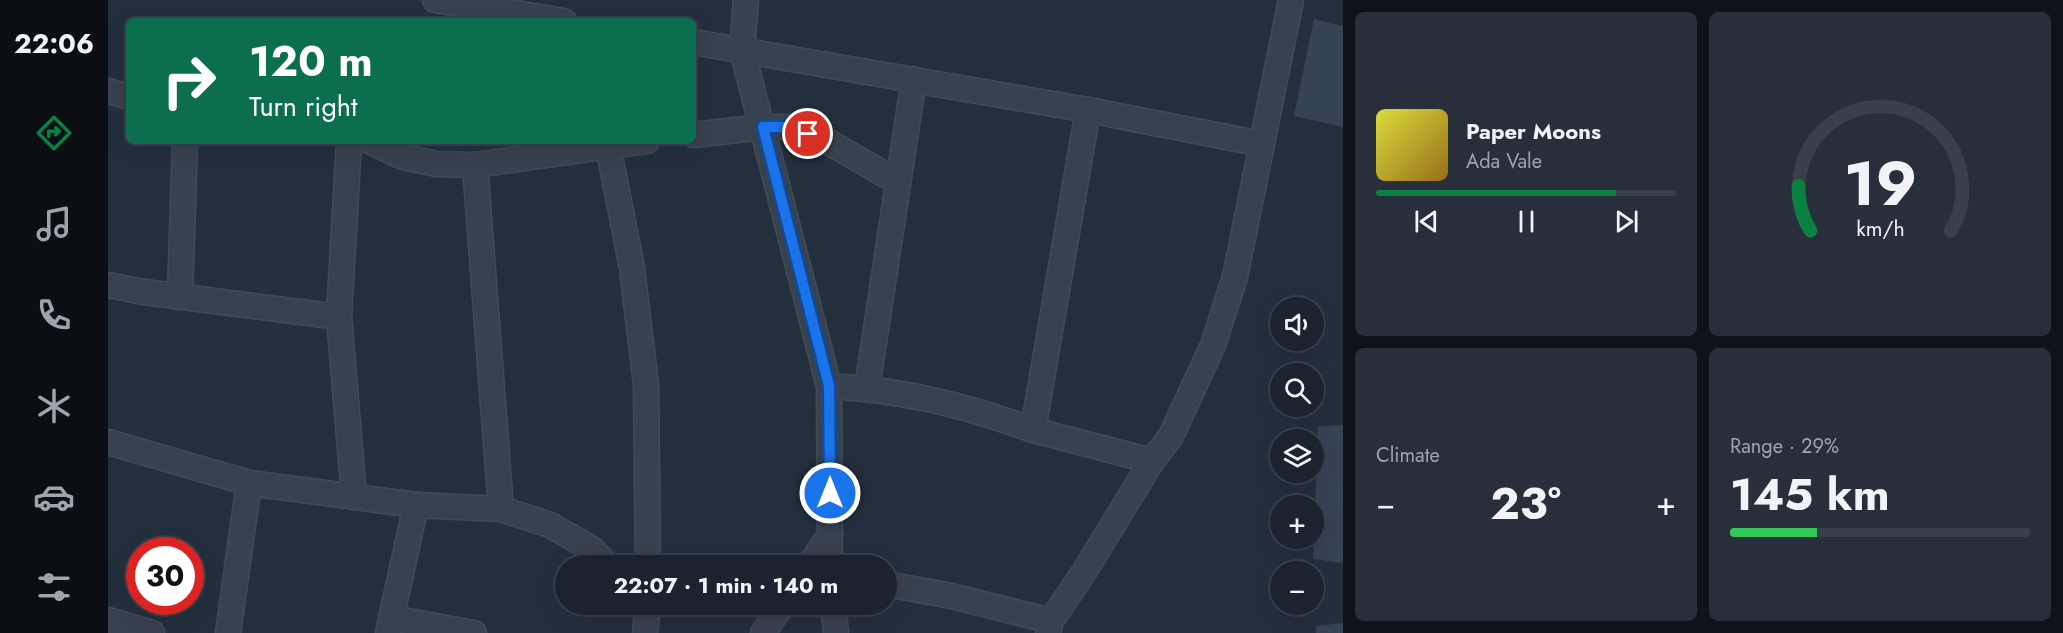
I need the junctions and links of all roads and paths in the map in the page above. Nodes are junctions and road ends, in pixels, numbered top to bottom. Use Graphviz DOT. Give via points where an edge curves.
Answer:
graph roads {
  1 [pos="435,0"];
  2 [pos="746,0"];
  3 [pos="1291,0"];
  4 [pos="546,18"];
  5 [pos="696,42"];
  6 [pos="742,50"];
  7 [pos="914,79"];
  8 [pos="108,91"];
  9 [pos="126,96"];
  10 [pos="1088,110"];
  11 [pos="763,127"];
  12 [pos="696,135"];
  13 [pos="184,144"];
  14 [pos="349,144"];
  15 [pos="375,144"];
  16 [pos="624,144"];
  17 [pos="1262,144"];
  18 [pos="608,146"];
  19 [pos="475,165"];
  20 [pos="898,182"];
  21 [pos="108,285"];
  22 [pos="180,297"];
  23 [pos="339,317"];
  24 [pos="829,386"];
  25 [pos="867,388"];
  26 [pos="1033,430"];
  27 [pos="108,442"];
  28 [pos="1152,461"];
  29 [pos="249,483"];
  30 [pos="354,497"];
  31 [pos="416,505"];
  32 [pos="501,509"];
  33 [pos="830,535"];
  34 [pos="598,555"];
  35 [pos="648,555"];
  36 [pos="816,555"];
  37 [pos="830,555"];
  38 [pos="897,586"];
  39 [pos="775,615"];
  40 [pos="834,615"];
  41 [pos="108,620"];
  42 [pos="389,626"];
  43 [pos="1050,627"];
  44 [pos="152,633"];
  45 [pos="228,633"];
  46 [pos="474,633"];
  47 [pos="763,633"];
  48 [pos="836,633"];
  1 -- 4 [label="street"];
  2 -- 6 [label="street"];
  3 -- 17 [label="street"];
  5 -- 6 [label="street"];
  6 -- 7 [label="street"];
  6 -- 11 [label="street"];
  7 -- 10 [label="street"];
  7 -- 20 [label="street"];
  8 -- 9 [label="street"];
  10 -- 17 [label="street"];
  10 -- 26 [label="street"];
  11 -- 12 [label="street"];
  11 -- 20 [label="street" via="791,127 825,140"];
  11 -- 24 [label="street"];
  13 -- 22 [label="street"];
  14 -- 23 [label="street"];
  15 -- 19 [label="street" via="403,157 436,164"];
  16 -- 18 [label="street"];
  17 -- 28 [label="street" via="1235,277 1213,345 1171,436"];
  18 -- 19 [label="street"];
  18 -- 35 [label="street" via="632,268 646,385"];
  19 -- 32 [label="street"];
  20 -- 25 [label="street"];
  21 -- 22 [label="street"];
  22 -- 23 [label="street"];
  23 -- 30 [label="street"];
  24 -- 25 [label="street"];
  24 -- 33 [label="street"];
  25 -- 26 [label="street" via="977,410"];
  26 -- 28 [label="street"];
  27 -- 29 [label="street"];
  28 -- 43 [label="street"];
  29 -- 30 [label="street"];
  29 -- 45 [label="street"];
  30 -- 31 [label="street"];
  31 -- 32 [label="street"];
  31 -- 42 [label="street"];
  32 -- 34 [label="street" via="549,525"];
  33 -- 36 [label="street"];
  33 -- 37 [label="street"];
  38 -- 43 [label="street" via="952,596"];
  39 -- 47 [label="street"];
  40 -- 48 [label="street"];
  41 -- 44 [label="street"];
  42 -- 46 [label="street"];
}
